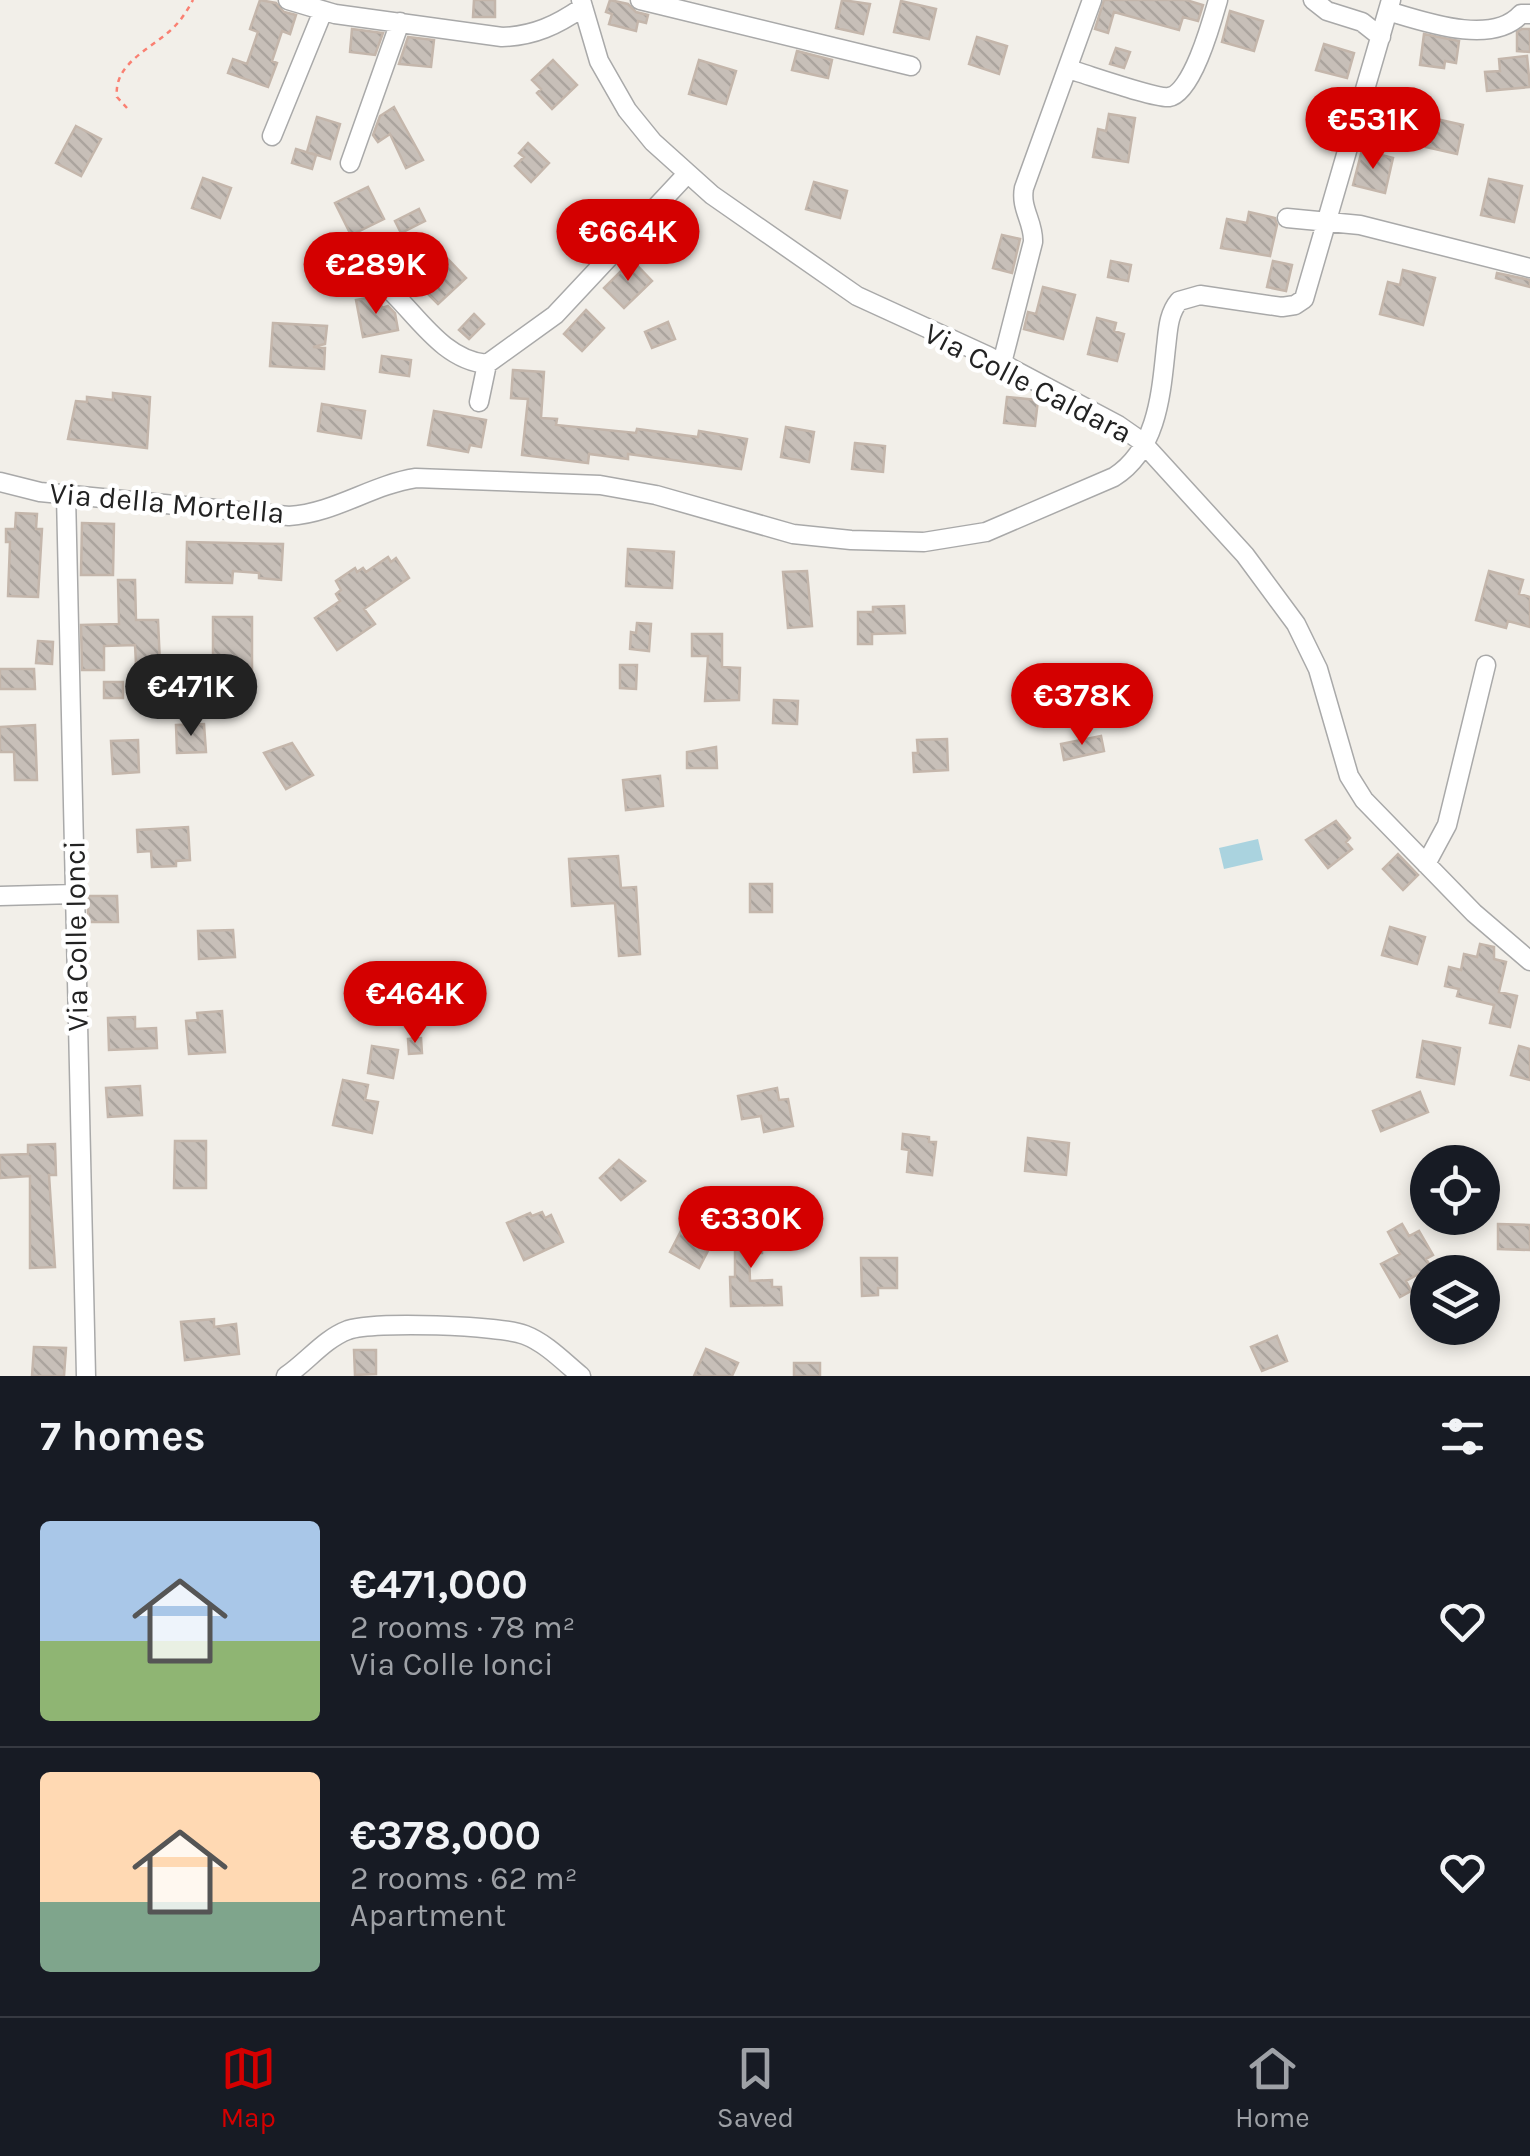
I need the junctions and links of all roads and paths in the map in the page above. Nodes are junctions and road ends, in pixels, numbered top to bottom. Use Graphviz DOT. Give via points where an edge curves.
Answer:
graph roads {
  1 [pos="194,0"];
  2 [pos="288,0"];
  3 [pos="640,0"];
  4 [pos="1092,0"];
  5 [pos="1218,0"];
  6 [pos="1313,0"];
  7 [pos="582,4"];
  8 [pos="1389,6"];
  9 [pos="332,8"];
  10 [pos="1524,9"];
  11 [pos="400,22"];
  12 [pos="1382,37"];
  13 [pos="911,66"];
  14 [pos="1068,70"];
  15 [pos="127,108"];
  16 [pos="272,136"];
  17 [pos="350,163"];
  18 [pos="687,174"];
  19 [pos="1287,218"];
  20 [pos="1326,220"];
  21 [pos="1530,268"];
  22 [pos="380,281"];
  23 [pos="1002,363"];
  24 [pos="487,364"];
  25 [pos="479,402"];
  26 [pos="1144,444"];
  27 [pos="0,482"];
  28 [pos="66,495"];
  29 [pos="1486,665"];
  30 [pos="1426,864"];
  31 [pos="75,894"];
  32 [pos="0,896"];
  33 [pos="1530,961"];
  34 [pos="86,1376"];
  35 [pos="286,1376"];
  36 [pos="581,1376"];
  1 -- 15 [label="path" via="118,78 117,97"];
  2 -- 9 [label="street"];
  3 -- 13 [label="street"];
  4 -- 14 [label="street"];
  5 -- 14 [label="street" via="1198,60 1173,96"];
  6 -- 12 [label="street"];
  7 -- 11 [label="street" via="546,29 518,36"];
  7 -- 18 [label="street, Via Colle Caldara" via="599,61 627,110"];
  8 -- 10 [label="street" via="1483,29 1506,26"];
  8 -- 12 [label="street, Via della Mortella"];
  9 -- 11 [label="street"];
  9 -- 16 [label="street"];
  11 -- 17 [label="street"];
  12 -- 20 [label="street, Via della Mortella"];
  14 -- 23 [label="street" via="1023,192 1034,242"];
  18 -- 23 [label="street, Via Colle Caldara" via="857,296"];
  18 -- 24 [label="street" via="549,320"];
  19 -- 20 [label="street"];
  20 -- 21 [label="street"];
  20 -- 26 [label="street, Via della Mortella" via="1301,303 1277,307 1200,294 1176,304 1159,409"];
  22 -- 24 [label="street" via="448,349"];
  23 -- 26 [label="street, Via Colle Caldara"];
  24 -- 25 [label="street"];
  26 -- 28 [label="street, Via della Mortella" via="1114,477 992,530 936,542 793,534 589,484 416,478 328,510 289,516"];
  26 -- 30 [label="street, Via Colle Caldara" via="1284,607 1318,670 1354,786"];
  27 -- 28 [label="street, Via della Mortella"];
  28 -- 31 [label="street, Via Colle Ionci"];
  29 -- 30 [label="street" via="1446,825"];
  30 -- 33 [label="street, Via Colle Caldara"];
  31 -- 32 [label="street"];
  31 -- 34 [label="street, Via Colle Ionci"];
  35 -- 36 [label="street" via="338,1335 376,1327 520,1333"];
}
